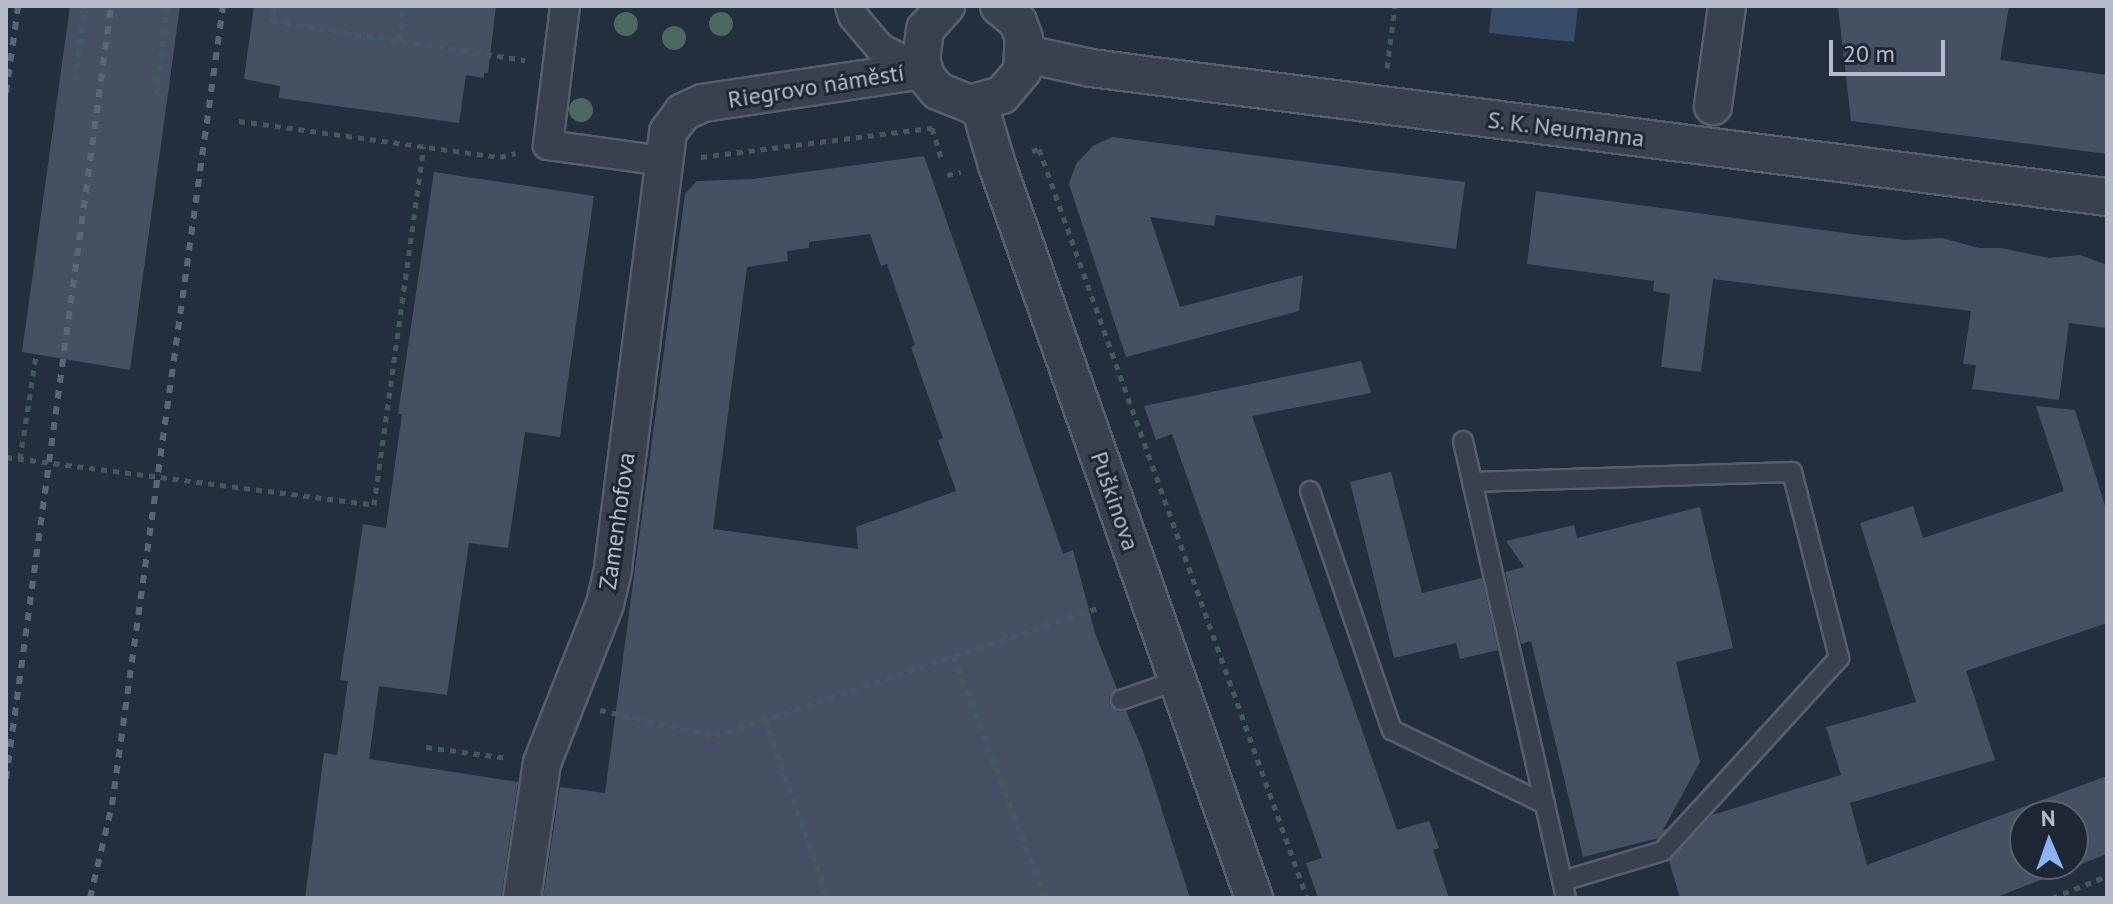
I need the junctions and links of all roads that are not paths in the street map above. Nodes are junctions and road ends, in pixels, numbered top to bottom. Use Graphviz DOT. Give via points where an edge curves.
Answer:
graph roads {
  1 [pos="565,6"];
  2 [pos="850,6"];
  3 [pos="999,6"];
  4 [pos="1727,6"];
  5 [pos="929,14"];
  6 [pos="1026,54"];
  7 [pos="923,70"];
  8 [pos="979,104"];
  9 [pos="1713,106"];
  10 [pos="666,147"];
  11 [pos="2107,197"];
  12 [pos="1463,441"];
  13 [pos="1472,482"];
  14 [pos="1310,491"];
  15 [pos="1178,680"];
  16 [pos="1121,700"];
  17 [pos="1545,804"];
  18 [pos="1564,890"];
  19 [pos="522,898"];
  20 [pos="1254,898"];
  1 -- 10 [label="street" via="548,145"];
  2 -- 7 [label="street, Riegrovo náměstí" via="880,48"];
  3 -- 6 [label="street" via="1018,22"];
  4 -- 9 [label="street"];
  5 -- 7 [label="street" via="920,45"];
  6 -- 8 [label="street" via="1014,85"];
  6 -- 11 [label="street, S. K. Neumanna" via="1091,68"];
  7 -- 8 [label="street" via="938,91 953,100"];
  7 -- 10 [label="street, Riegrovo náměstí" via="703,103 683,112"];
  8 -- 15 [label="street, Puškinova"];
  10 -- 19 [label="street, Zamenhofova" via="605,604 542,763"];
  12 -- 13 [label="lane"];
  13 -- 17 [label="lane"];
  13 -- 18 [label="lane" via="1792,472 1839,658 1663,851"];
  14 -- 17 [label="lane" via="1392,730"];
  15 -- 16 [label="lane"];
  15 -- 20 [label="street, Puškinova"];
  17 -- 18 [label="lane"];
}
